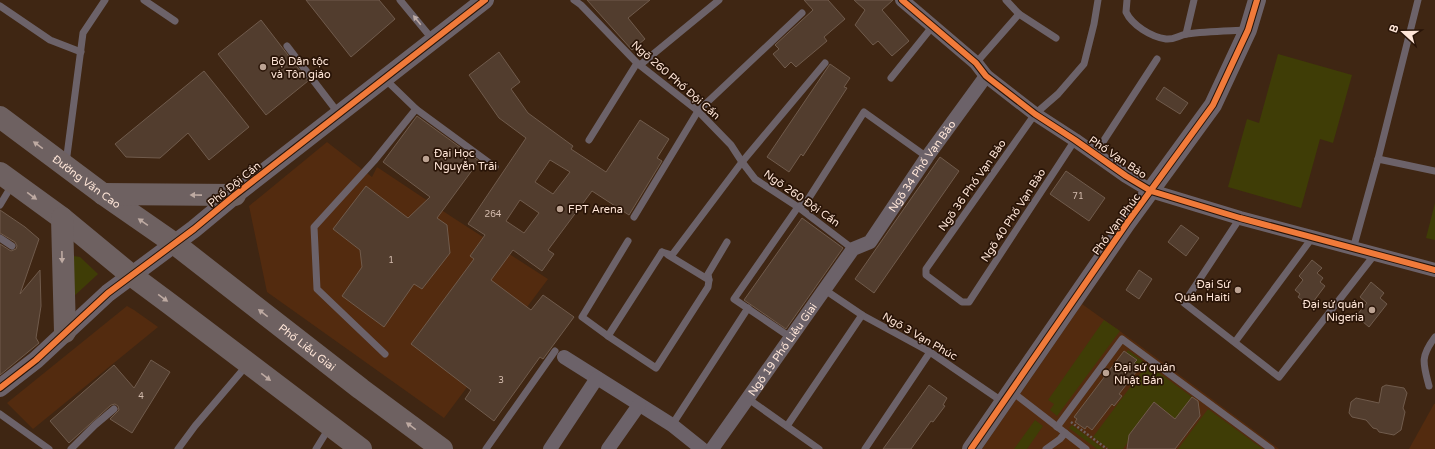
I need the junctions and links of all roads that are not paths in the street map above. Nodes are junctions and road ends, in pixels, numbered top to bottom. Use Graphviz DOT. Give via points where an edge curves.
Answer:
graph roads {
  1 [pos="105,0"];
  2 [pos="144,0"];
  3 [pos="400,0"];
  4 [pos="485,0"];
  5 [pos="574,0"];
  6 [pos="719,0"];
  7 [pos="902,0"];
  8 [pos="1006,0"];
  9 [pos="1098,0"];
  10 [pos="1127,0"];
  11 [pos="1194,0"];
  12 [pos="1256,0"];
  13 [pos="1418,0"];
  14 [pos="0,6"];
  15 [pos="802,13"];
  16 [pos="1020,14"];
  17 [pos="175,21"];
  18 [pos="932,27"];
  19 [pos="1248,30"];
  20 [pos="1186,34"];
  21 [pos="1056,38"];
  22 [pos="433,40"];
  23 [pos="288,46"];
  24 [pos="81,52"];
  25 [pos="1158,59"];
  26 [pos="825,63"];
  27 [pos="976,63"];
  28 [pos="639,64"];
  29 [pos="986,76"];
  30 [pos="892,78"];
  31 [pos="385,79"];
  32 [pos="416,110"];
  33 [pos="698,111"];
  34 [pos="340,114"];
  35 [pos="1035,114"];
  36 [pos="0,117"];
  37 [pos="589,140"];
  38 [pos="1075,140"];
  39 [pos="1095,154"];
  40 [pos="926,157"];
  41 [pos="1378,159"];
  42 [pos="742,162"];
  43 [pos="65,165"];
  44 [pos="495,167"];
  45 [pos="1435,171"];
  46 [pos="7,178"];
  47 [pos="1151,191"];
  48 [pos="103,194"];
  49 [pos="235,195"];
  50 [pos="0,205"];
  51 [pos="798,207"];
  52 [pos="634,216"];
  53 [pos="62,218"];
  54 [pos="1240,218"];
  55 [pos="0,238"];
  56 [pos="1312,238"];
  57 [pos="628,241"];
  58 [pos="727,242"];
  59 [pos="175,244"];
  60 [pos="12,246"];
  61 [pos="853,249"];
  62 [pos="1353,249"];
  63 [pos="662,252"];
  64 [pos="1375,254"];
  65 [pos="1435,270"];
  66 [pos="131,276"];
  67 [pos="709,280"];
  68 [pos="825,290"];
  69 [pos="969,302"];
  70 [pos="748,308"];
  71 [pos="862,315"];
  72 [pos="64,332"];
  73 [pos="608,336"];
  74 [pos="790,337"];
  75 [pos="1435,337"];
  76 [pos="1235,342"];
  77 [pos="930,352"];
  78 [pos="385,354"];
  79 [pos="559,354"];
  80 [pos="248,363"];
  81 [pos="598,378"];
  82 [pos="1429,386"];
  83 [pos="0,388"];
  84 [pos="1007,397"];
  85 [pos="747,398"];
  86 [pos="639,405"];
  87 [pos="114,409"];
  88 [pos="0,414"];
  89 [pos="672,425"];
  90 [pos="330,426"];
  91 [pos="787,426"];
  92 [pos="1057,427"];
  93 [pos="1065,432"];
  94 [pos="810,446"];
  95 [pos="440,448"];
  96 [pos="49,449"];
  97 [pos="72,449"];
  98 [pos="178,449"];
  99 [pos="316,449"];
  100 [pos="361,449"];
  101 [pos="486,449"];
  102 [pos="550,449"];
  103 [pos="608,449"];
  104 [pos="702,449"];
  105 [pos="712,449"];
  106 [pos="819,449"];
  107 [pos="865,449"];
  108 [pos="971,449"];
  109 [pos="1046,449"];
  110 [pos="1086,449"];
  111 [pos="1271,449"];
  1 -- 24 [label="lane" via="83,33"];
  2 -- 17 [label="lane"];
  22 -- 3 [label="lane, one-way"];
  4 -- 22 [label="street, Phố Đội Cấn"];
  5 -- 28 [label="lane, Ngõ 260 Phố Đội Cấn"];
  6 -- 28 [label="lane"];
  7 -- 18 [label="street, Phố Vạn Bảo"];
  8 -- 16 [label="lane"];
  9 -- 35 [label="lane, Ngõ 36 Phố Vạn Bảo" via="1084,64 1058,94"];
  10 -- 20 [label="lane" via="1126,12 1140,28 1165,39"];
  11 -- 20 [label="lane"];
  12 -- 19 [label="street, Phố Vạn Phúc"];
  13 -- 41 [label="lane"];
  14 -- 24 [label="lane" via="50,40"];
  15 -- 33 [label="lane"];
  16 -- 21 [label="lane"];
  16 -- 27 [label="lane"];
  18 -- 27 [label="street, Phố Vạn Bảo"];
  18 -- 30 [label="lane"];
  19 -- 20 [label="lane"];
  19 -- 47 [label="street, Phố Vạn Phúc" via="1213,106"];
  22 -- 31 [label="street, Phố Đội Cấn"];
  23 -- 34 [label="lane"];
  24 -- 43 [label="lane"];
  25 -- 39 [label="lane"];
  26 -- 42 [label="lane"];
  27 -- 29 [label="street, Phố Vạn Bảo"];
  28 -- 33 [label="lane, Ngõ 260 Phố Đội Cấn"];
  28 -- 37 [label="lane"];
  29 -- 35 [label="street, Phố Vạn Bảo"];
  29 -- 40 [label="street, Ngõ 34 Phố Vạn Bảo"];
  31 -- 32 [label="lane"];
  31 -- 34 [label="street, Phố Đội Cấn"];
  32 -- 44 [label="lane"];
  32 -- 78 [label="lane" via="314,227 317,289"];
  33 -- 42 [label="lane, Ngõ 260 Phố Đội Cấn" via="731,145"];
  33 -- 52 [label="lane"];
  34 -- 49 [label="street, Phố Đội Cấn"];
  35 -- 38 [label="street, Phố Vạn Bảo"];
  35 -- 69 [label="lane, Ngõ 36 Phố Vạn Bảo" via="926,269 926,275 962,302"];
  43 -- 36 [label="main road, Đường Văn Cao, one-way"];
  38 -- 39 [label="street, Phố Vạn Bảo"];
  38 -- 69 [label="lane, Ngõ 40 Phố Vạn Bảo"];
  39 -- 47 [label="street, Phố Vạn Bảo"];
  40 -- 51 [label="lane" via="864,112 807,201"];
  40 -- 61 [label="street, Ngõ 34 Phố Vạn Bảo" via="870,242"];
  41 -- 45 [label="lane"];
  41 -- 62 [label="lane"];
  42 -- 51 [label="lane, Ngõ 260 Đội Cấn" via="755,179"];
  42 -- 63 [label="lane" via="672,255"];
  43 -- 48 [label="main road, Đường Văn Cao"];
  46 -- 50 [label="lane"];
  46 -- 53 [label="main road, one-way"];
  47 -- 54 [label="street, Phố Vạn Bảo"];
  47 -- 84 [label="street, Phố Vạn Phúc"];
  49 -- 48 [label="main road, one-way"];
  59 -- 48 [label="main road, Đường Văn Cao, one-way"];
  49 -- 59 [label="street, Phố Đội Cấn"];
  51 -- 61 [label="lane, Ngõ 260 Đội Cấn"];
  51 -- 70 [label="lane" via="734,299"];
  53 -- 66 [label="main road"];
  53 -- 72 [label="main road, one-way"];
  54 -- 56 [label="street, Phố Vạn Bảo"];
  54 -- 76 [label="lane" via="1184,303"];
  55 -- 60 [label="lane"];
  56 -- 62 [label="street, Phố Vạn Bảo"];
  56 -- 76 [label="lane"];
  57 -- 73 [label="lane" via="582,317"];
  58 -- 67 [label="lane" via="708,274"];
  59 -- 66 [label="street, Phố Đội Cấn"];
  95 -- 59 [label="main road, Phố Liễu Giai, one-way"];
  61 -- 68 [label="street, Ngõ 19 Phố Liễu Giai"];
  62 -- 64 [label="street, Phố Vạn Bảo"];
  63 -- 67 [label="lane"];
  63 -- 73 [label="lane"];
  64 -- 65 [label="street, Phố Vạn Bảo"];
  64 -- 76 [label="lane" via="1279,377"];
  66 -- 72 [label="street, Phố Đội Cấn"];
  66 -- 80 [label="main road, one-way"];
  67 -- 73 [label="lane" via="708,287 656,368"];
  68 -- 71 [label="lane, Ngõ 3 Vạn Phúc"];
  68 -- 74 [label="street, Ngõ 19 Phố Liễu Giai"];
  70 -- 74 [label="lane"];
  70 -- 89 [label="lane"];
  71 -- 77 [label="lane, Ngõ 3 Vạn Phúc"];
  71 -- 91 [label="lane"];
  72 -- 83 [label="street, Phố Đội Cấn" via="36,360"];
  74 -- 85 [label="street, Ngõ 19 Phố Liễu Giai"];
  75 -- 82 [label="lane" via="1426,348 1424,358"];
  77 -- 84 [label="lane, Ngõ 3 Vạn Phúc"];
  77 -- 107 [label="lane"];
  79 -- 81 [label="street"];
  79 -- 101 [label="lane"];
  80 -- 90 [label="main road, one-way"];
  80 -- 98 [label="lane"];
  81 -- 86 [label="street"];
  81 -- 102 [label="street"];
  84 -- 92 [label="lane, Ngõ 3 Vạn Phúc"];
  84 -- 108 [label="street, Phố Vạn Phúc"];
  85 -- 91 [label="lane"];
  85 -- 105 [label="street, Ngõ 19 Phố Liễu Giai"];
  86 -- 89 [label="street"];
  86 -- 103 [label="street"];
  87 -- 97 [label="lane" via="95,424"];
  88 -- 96 [label="lane"];
  89 -- 104 [label="street"];
  90 -- 99 [label="lane"];
  90 -- 100 [label="main road"];
  91 -- 94 [label="lane"];
  92 -- 93 [label="lane, Ngõ 3 Vạn Phúc"];
  92 -- 111 [label="lane" via="1122,339"];
  93 -- 109 [label="lane"];
  93 -- 110 [label="lane, Ngõ 3 Vạn Phúc"];
  94 -- 106 [label="lane"];
}
